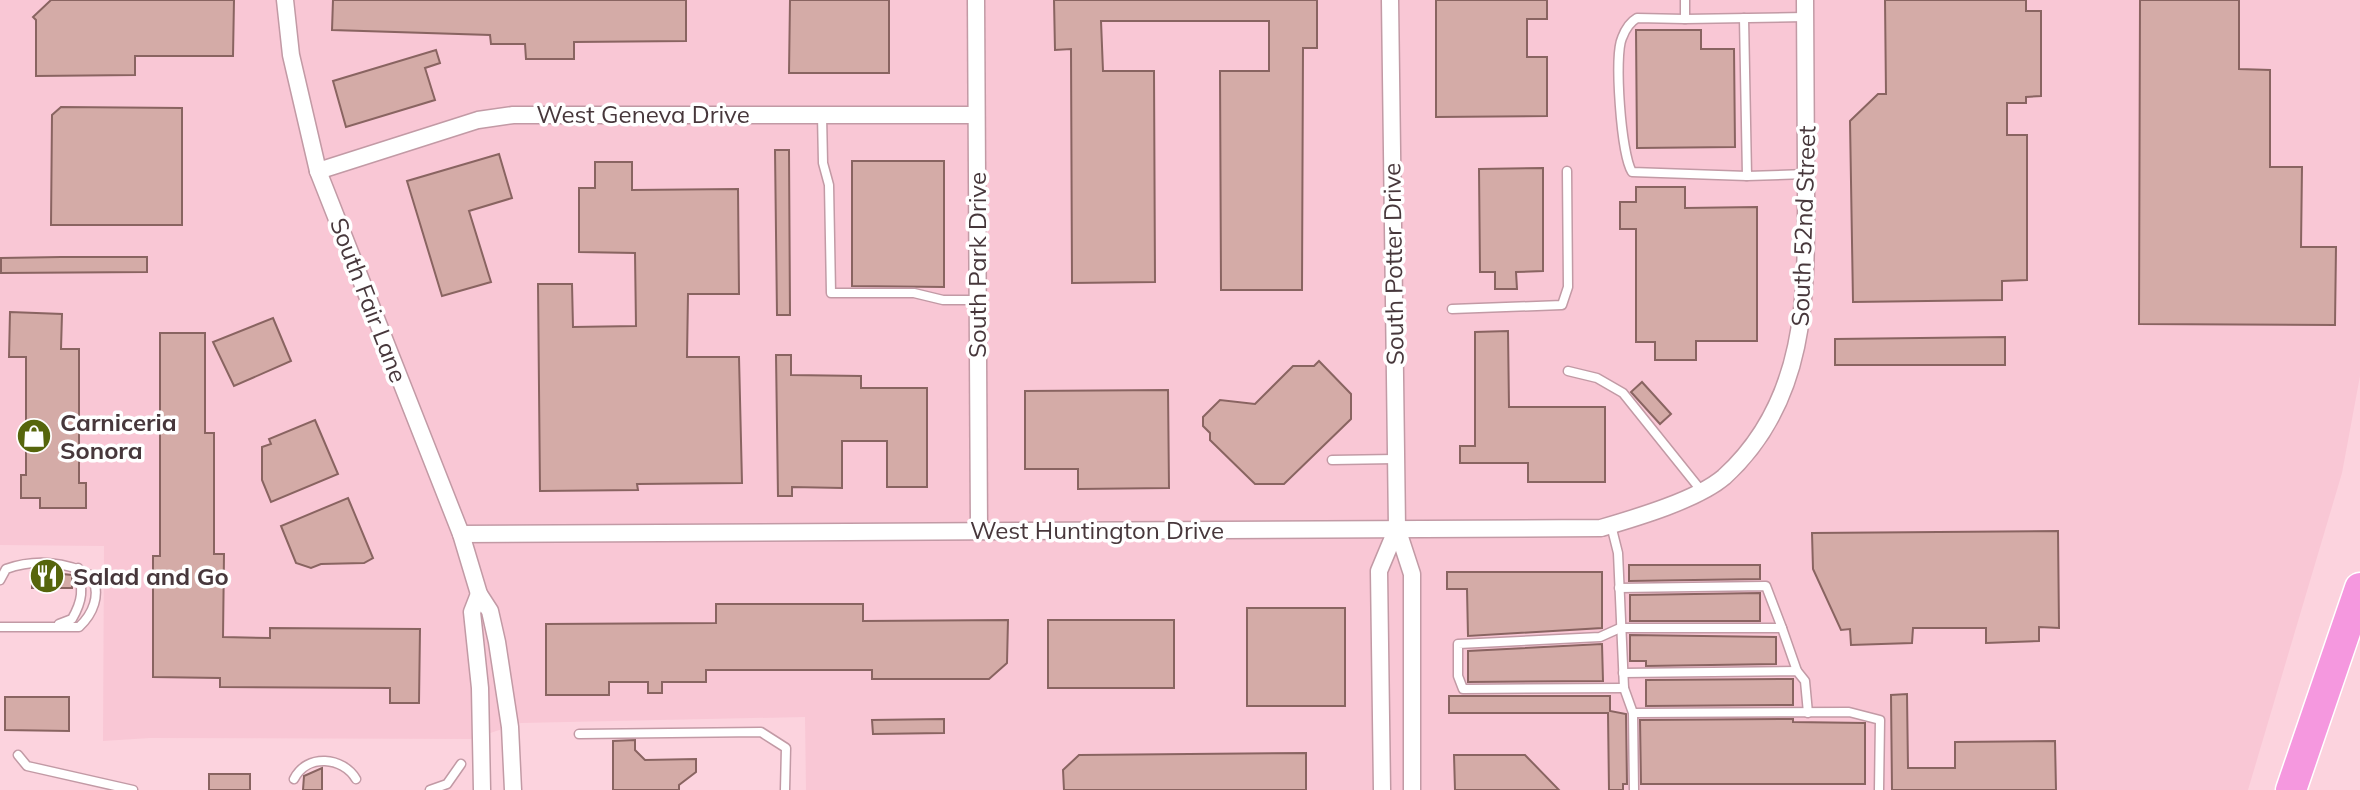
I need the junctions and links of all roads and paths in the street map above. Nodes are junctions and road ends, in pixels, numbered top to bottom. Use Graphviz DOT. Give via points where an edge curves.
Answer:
graph roads {
  1 [pos="285,0"];
  2 [pos="976,0"];
  3 [pos="1390,0"];
  4 [pos="1685,0"];
  5 [pos="1805,9"];
  6 [pos="1744,18"];
  7 [pos="1685,19"];
  8 [pos="822,114"];
  9 [pos="976,115"];
  10 [pos="318,171"];
  11 [pos="1567,171"];
  12 [pos="1806,174"];
  13 [pos="1747,176"];
  14 [pos="978,300"];
  15 [pos="1452,309"];
  16 [pos="1568,371"];
  17 [pos="1395,459"];
  18 [pos="1332,460"];
  19 [pos="1723,478"];
  20 [pos="1700,489"];
  21 [pos="1611,525"];
  22 [pos="1397,528"];
  23 [pos="979,530"];
  24 [pos="461,534"];
  25 [pos="78,568"];
  26 [pos="0,580"];
  27 [pos="1619,588"];
  28 [pos="2360,588"];
  29 [pos="479,594"];
  30 [pos="54,625"];
  31 [pos="0,627"];
  32 [pos="1620,628"];
  33 [pos="1782,628"];
  34 [pos="1797,671"];
  35 [pos="1623,673"];
  36 [pos="1624,688"];
  37 [pos="1633,713"];
  38 [pos="1808,713"];
  39 [pos="579,734"];
  40 [pos="18,755"];
  41 [pos="461,764"];
  42 [pos="294,779"];
  43 [pos="356,779"];
  44 [pos="133,790"];
  45 [pos="430,790"];
  46 [pos="482,790"];
  47 [pos="513,790"];
  48 [pos="785,790"];
  49 [pos="1382,790"];
  50 [pos="1412,790"];
  51 [pos="1634,790"];
  52 [pos="1879,790"];
  53 [pos="2291,790"];
  1 -- 10 [label="street, South Fair Lane" via="291,55"];
  2 -- 9 [label="street, South Park Drive"];
  3 -- 17 [label="street, South Potter Drive"];
  4 -- 7 [label="lane"];
  5 -- 6 [label="lane"];
  5 -- 12 [label="street, South 52nd Street"];
  6 -- 7 [label="lane"];
  6 -- 13 [label="lane"];
  7 -- 13 [label="lane" via="1637,18 1620,40 1624,145 1632,172"];
  8 -- 9 [label="street, West Geneva Drive"];
  8 -- 10 [label="street, West Geneva Drive" via="513,115 478,120"];
  8 -- 14 [label="lane" via="831,293"];
  9 -- 14 [label="street, South Park Drive"];
  10 -- 24 [label="street, South Fair Lane"];
  11 -- 15 [label="lane" via="1568,287 1562,305"];
  12 -- 13 [label="lane"];
  12 -- 19 [label="street, South 52nd Street" via="1801,334 1776,405"];
  14 -- 23 [label="street, South Park Drive"];
  16 -- 20 [label="lane" via="1597,378 1623,393"];
  17 -- 18 [label="lane"];
  17 -- 22 [label="street, South Potter Drive"];
  19 -- 20 [label="street, West Huntington Drive"];
  20 -- 21 [label="street, West Huntington Drive"];
  21 -- 22 [label="street, West Huntington Drive"];
  21 -- 27 [label="lane"];
  22 -- 23 [label="street, West Huntington Drive"];
  22 -- 49 [label="street, South Potter Drive" via="1379,571"];
  22 -- 50 [label="street, South Potter Drive" via="1412,574"];
  23 -- 24 [label="street, West Huntington Drive"];
  24 -- 29 [label="street, South Fair Lane"];
  25 -- 26 [label="lane" via="21,564 6,569"];
  25 -- 30 [label="lane" via="81,604 72,619"];
  25 -- 30 [label="lane" via="97,586 90,616 79,627"];
  27 -- 32 [label="lane"];
  27 -- 33 [label="lane" via="1766,586"];
  28 -- 53 [label="highway"];
  29 -- 46 [label="street, South Fair Lane" via="472,612"];
  29 -- 47 [label="street, South Fair Lane" via="490,611 499,654"];
  30 -- 31 [label="lane"];
  32 -- 33 [label="lane"];
  32 -- 35 [label="lane"];
  32 -- 36 [label="lane" via="1600,637 1461,641 1458,676 1463,689"];
  33 -- 34 [label="lane"];
  34 -- 35 [label="lane"];
  34 -- 38 [label="lane" via="1805,681"];
  35 -- 36 [label="lane"];
  36 -- 37 [label="lane"];
  37 -- 38 [label="lane"];
  37 -- 51 [label="lane"];
  38 -- 52 [label="lane" via="1849,712 1880,720"];
  39 -- 48 [label="lane" via="761,732 786,748"];
  40 -- 44 [label="lane" via="27,766"];
  41 -- 45 [label="lane" via="447,784"];
  42 -- 43 [label="lane" via="309,763 339,762 348,765"];
}
